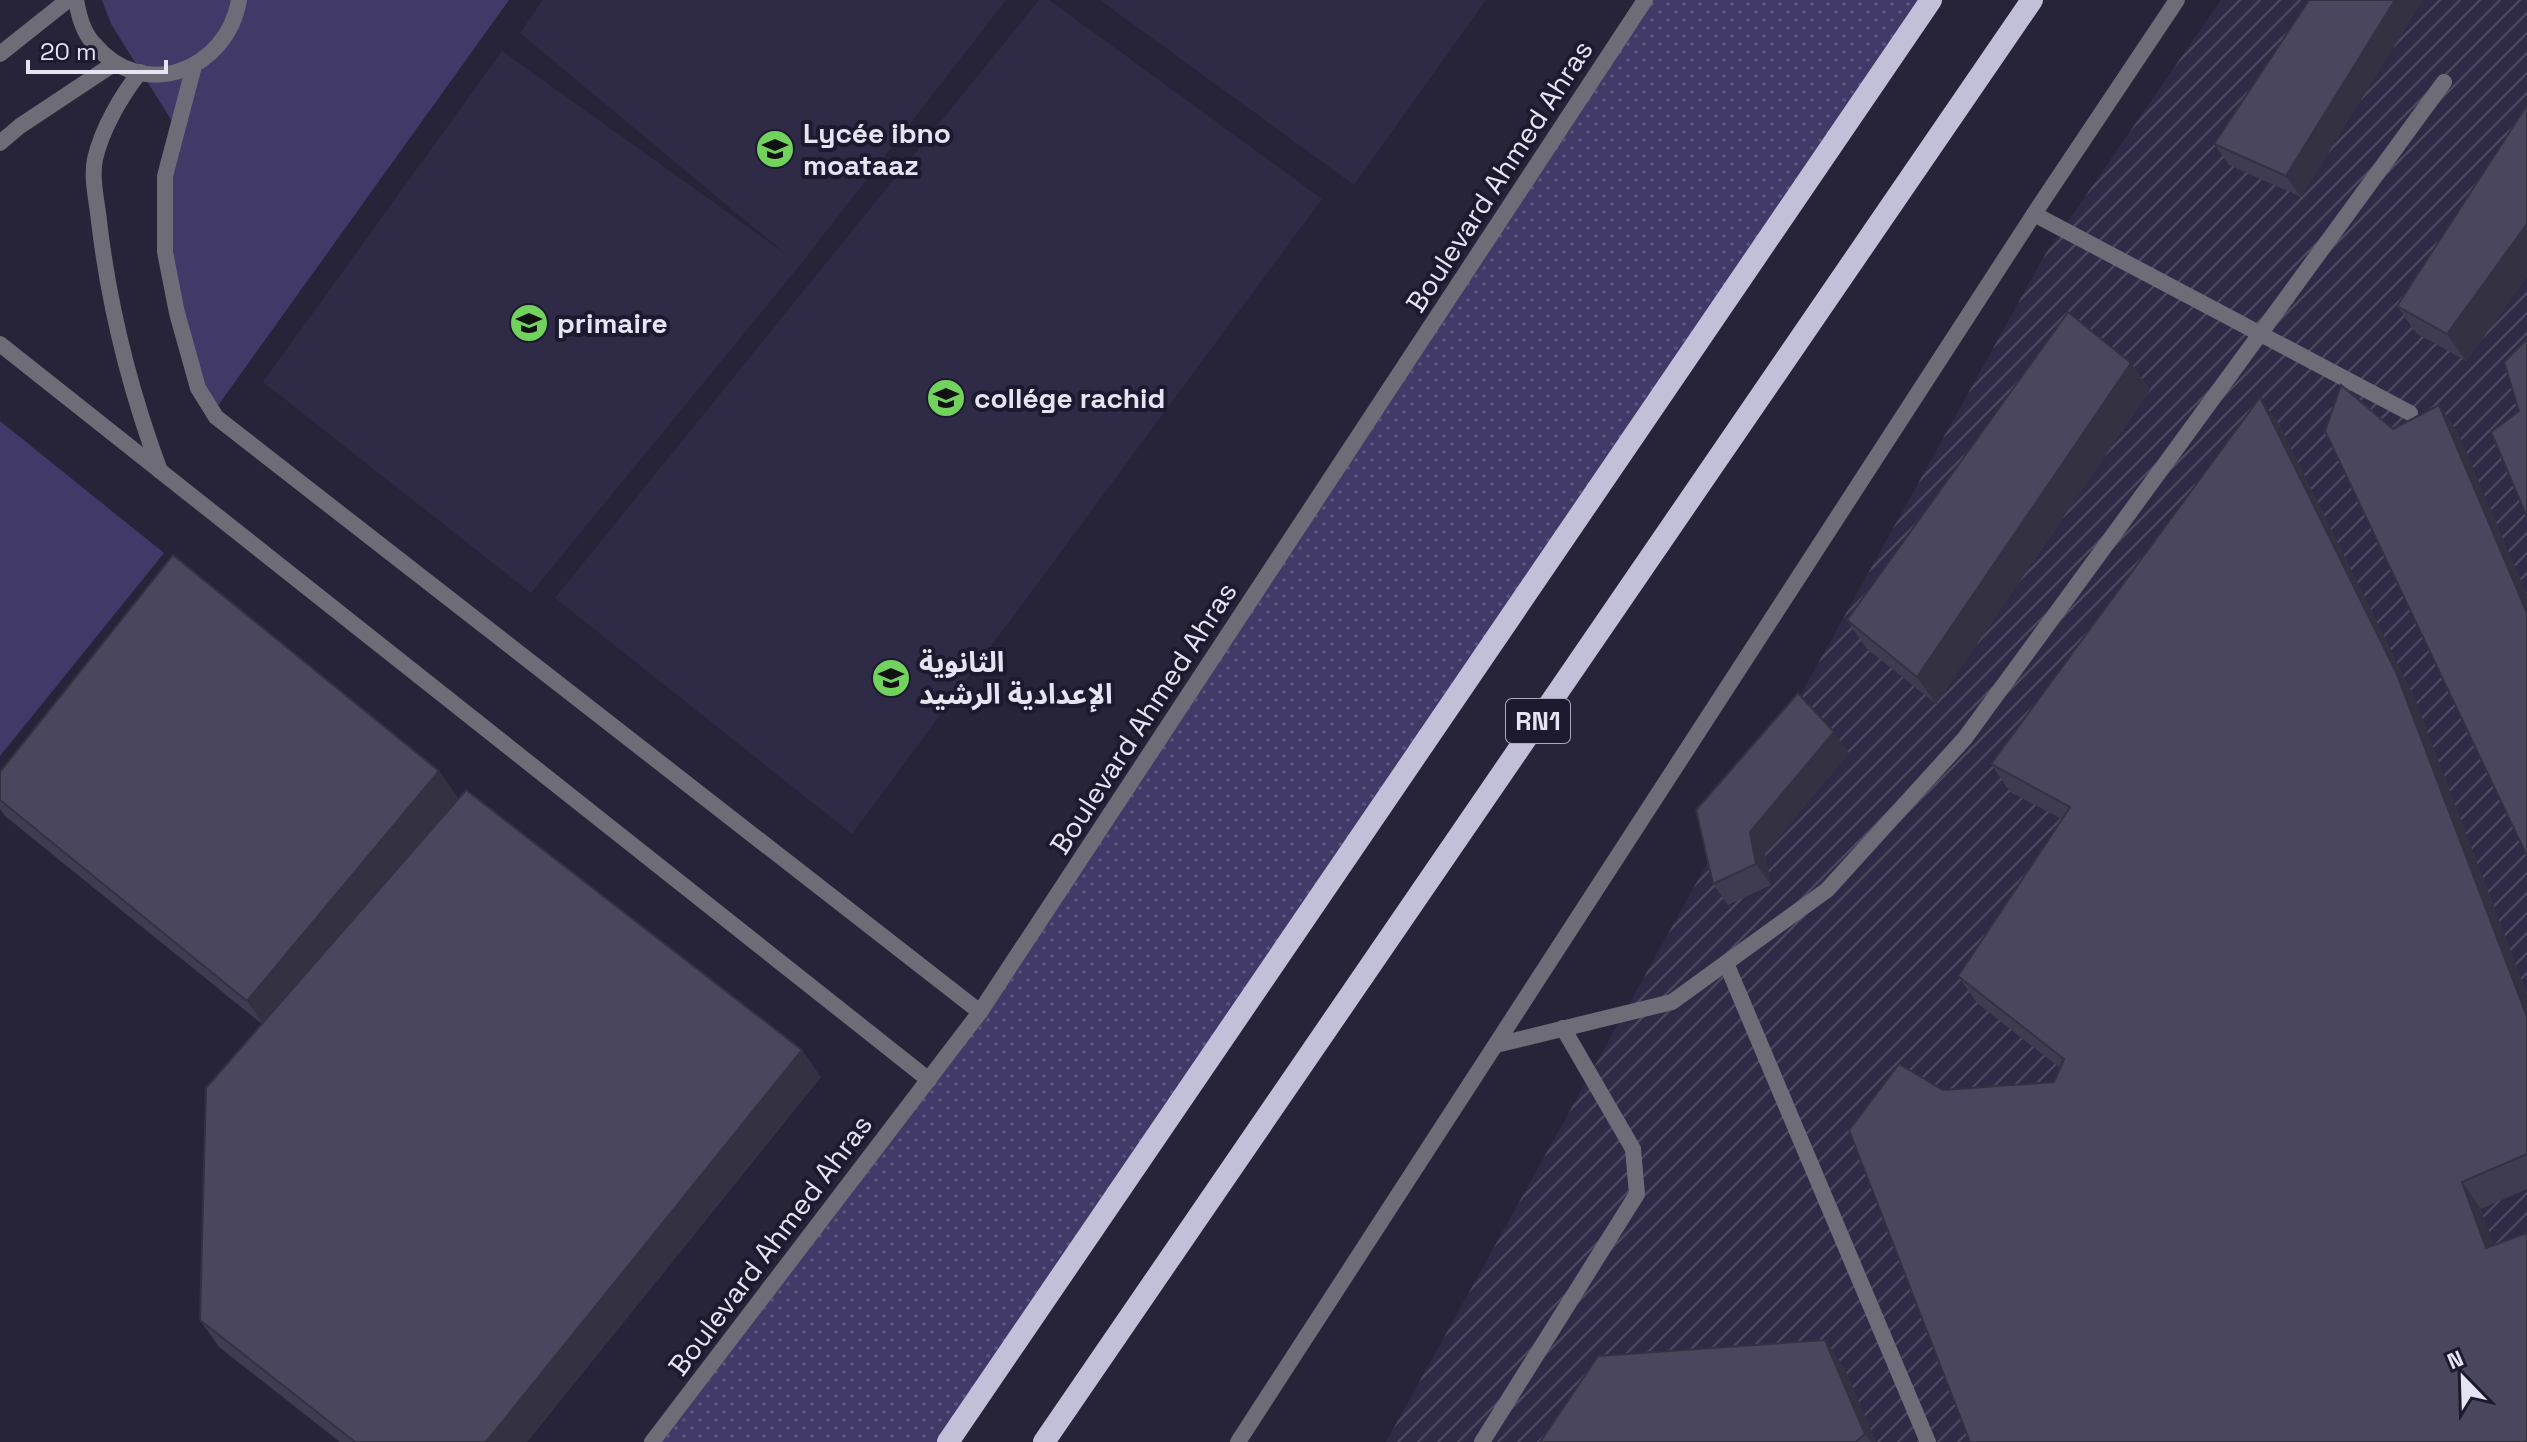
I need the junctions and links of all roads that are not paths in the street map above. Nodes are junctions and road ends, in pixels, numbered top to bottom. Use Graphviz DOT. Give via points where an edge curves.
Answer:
graph roads {
  1 [pos="68,0"];
  2 [pos="76,0"];
  3 [pos="239,0"];
  4 [pos="1645,0"];
  5 [pos="1931,0"];
  6 [pos="2032,0"];
  7 [pos="2177,0"];
  8 [pos="0,54"];
  9 [pos="115,63"];
  10 [pos="194,66"];
  11 [pos="140,72"];
  12 [pos="2444,82"];
  13 [pos="0,143"];
  14 [pos="2034,214"];
  15 [pos="2262,334"];
  16 [pos="0,344"];
  17 [pos="2410,413"];
  18 [pos="161,473"];
  19 [pos="1726,963"];
  20 [pos="980,1012"];
  21 [pos="1563,1028"];
  22 [pos="1496,1045"];
  23 [pos="929,1080"];
  24 [pos="652,1442"];
  25 [pos="948,1442"];
  26 [pos="1044,1442"];
  27 [pos="1238,1442"];
  28 [pos="1482,1442"];
  29 [pos="1928,1442"];
  1 -- 8 [label="street"];
  2 -- 9 [label="street" via="94,45"];
  3 -- 10 [label="street" via="232,29"];
  4 -- 20 [label="street, Boulevard Ahmed Ahras"];
  5 -- 25 [label="highway"];
  6 -- 26 [label="highway, RN1"];
  7 -- 14 [label="street"];
  9 -- 11 [label="street"];
  9 -- 13 [label="street"];
  10 -- 11 [label="street" via="167,74"];
  10 -- 20 [label="street" via="165,176 165,252 198,388 216,417"];
  11 -- 18 [label="street" via="107,129 95,160 94,183 119,343"];
  12 -- 15 [label="street"];
  14 -- 15 [label="street"];
  14 -- 22 [label="street"];
  15 -- 17 [label="street"];
  15 -- 19 [label="street" via="1965,738 1827,890"];
  16 -- 18 [label="street"];
  18 -- 23 [label="street"];
  19 -- 21 [label="street" via="1672,1002"];
  19 -- 29 [label="street"];
  20 -- 23 [label="street, Boulevard Ahmed Ahras"];
  21 -- 22 [label="street"];
  21 -- 28 [label="street" via="1633,1149 1637,1194"];
  22 -- 27 [label="street"];
  23 -- 24 [label="street, Boulevard Ahmed Ahras"];
}
